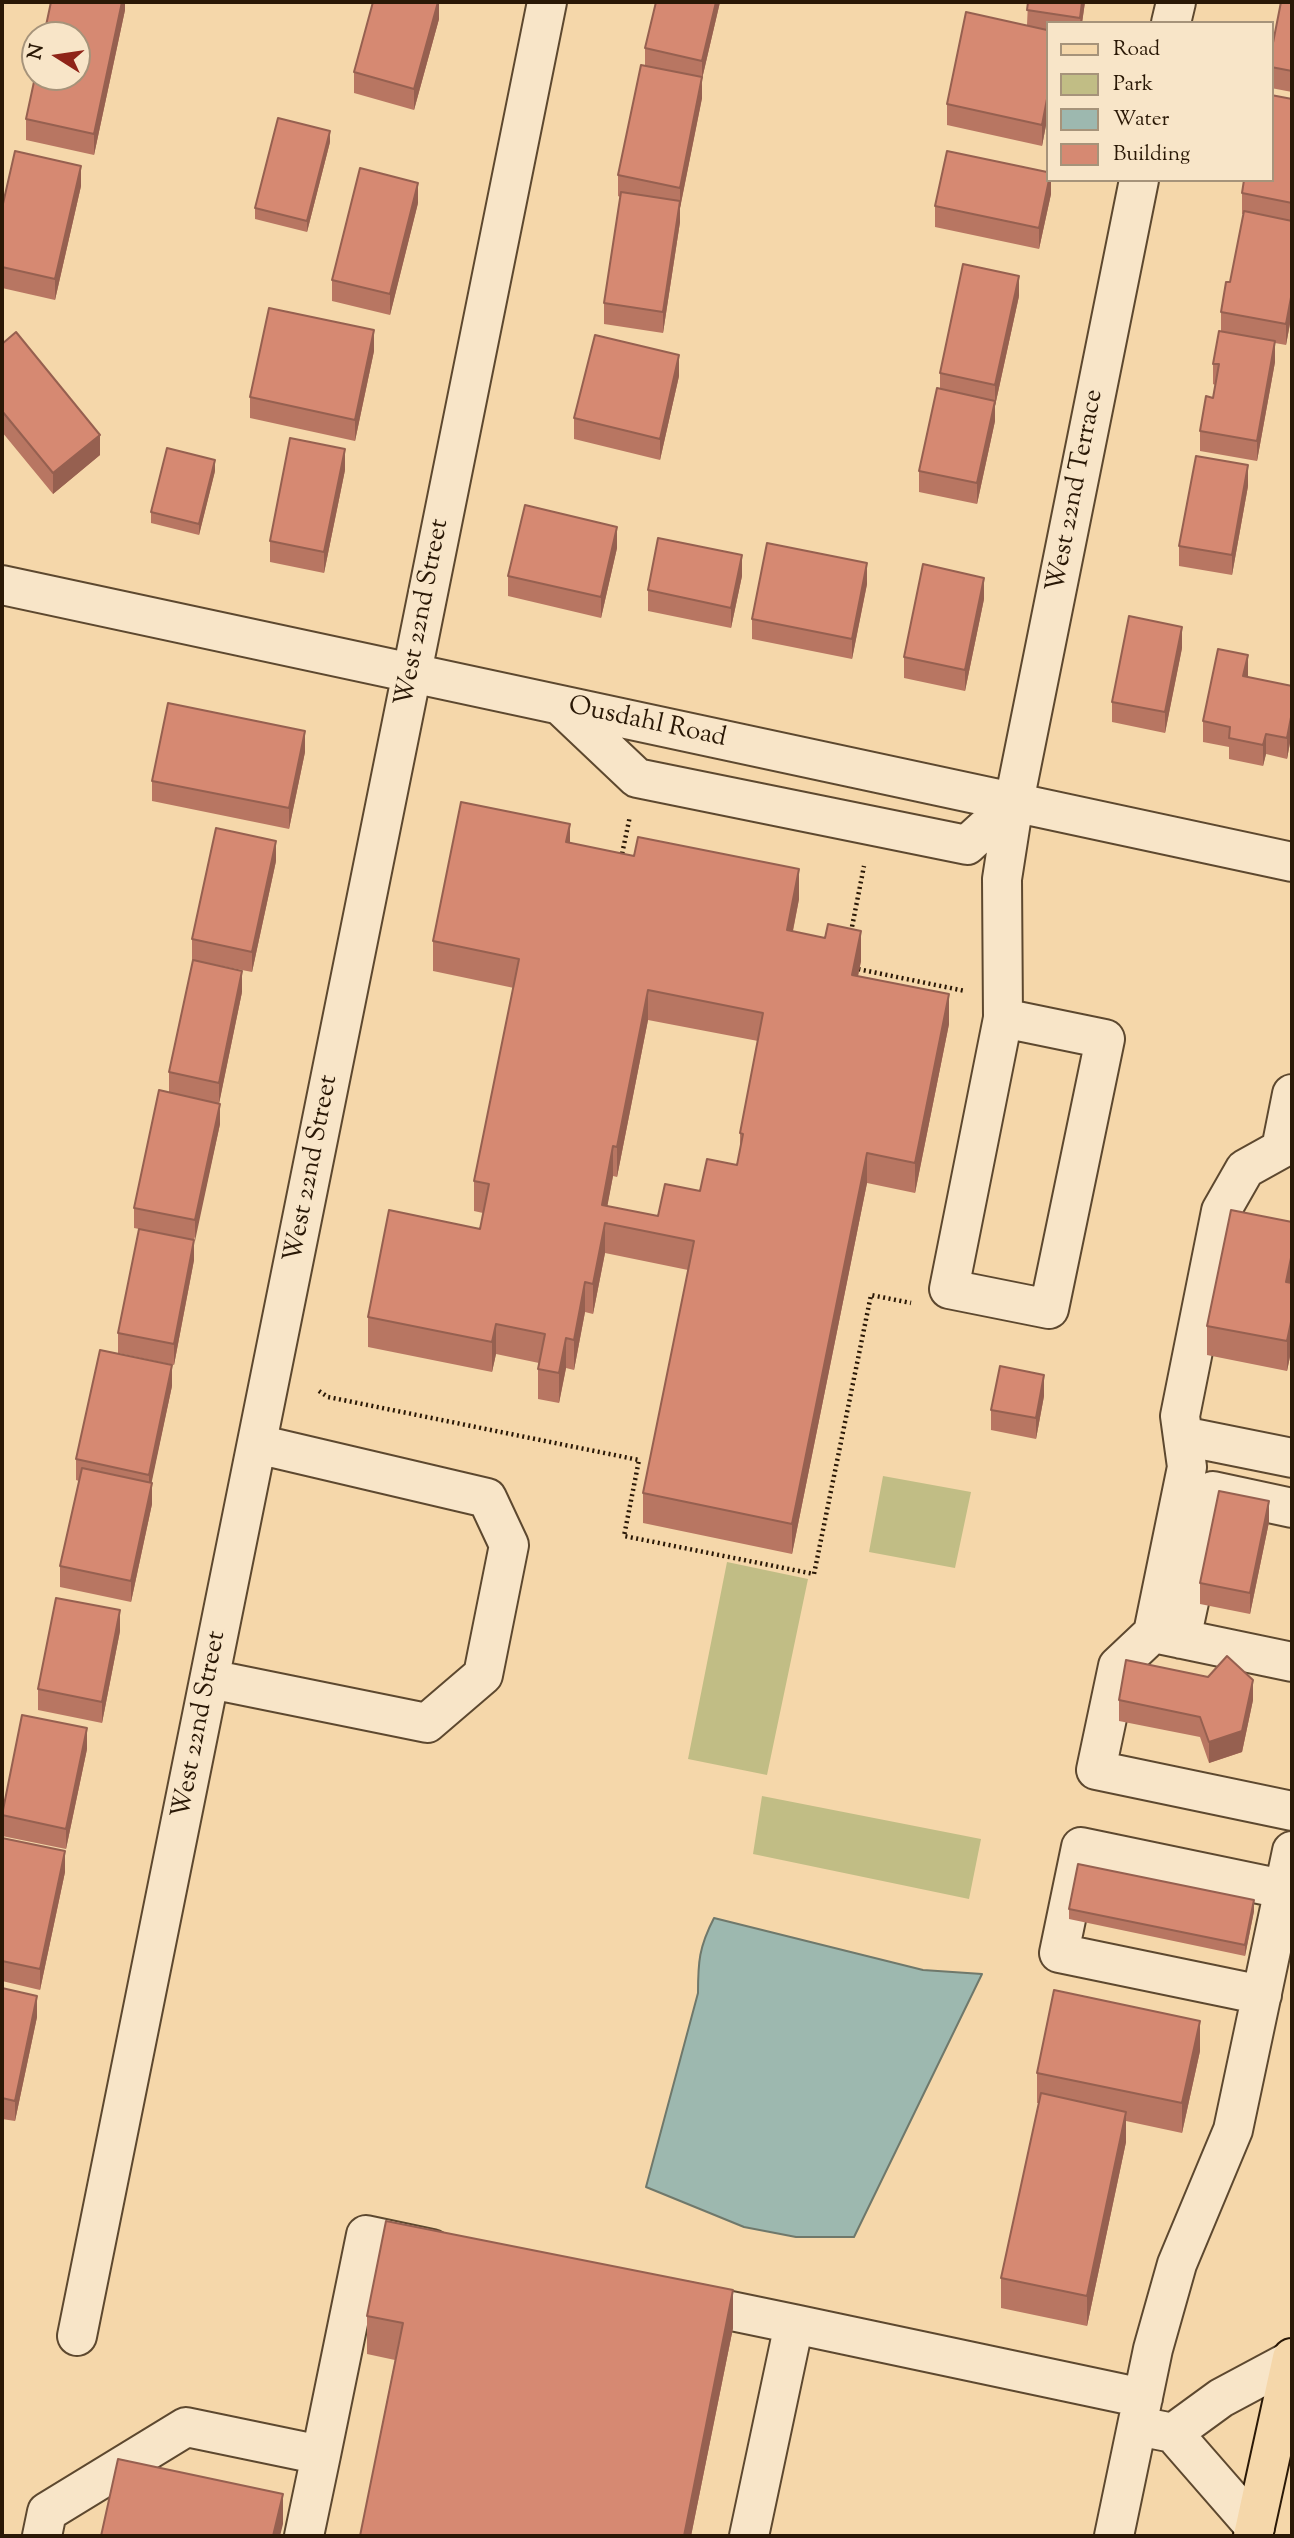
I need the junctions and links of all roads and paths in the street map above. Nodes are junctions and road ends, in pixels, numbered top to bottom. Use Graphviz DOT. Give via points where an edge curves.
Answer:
graph roads {
  1 [pos="547,2"];
  2 [pos="1175,2"];
  3 [pos="1171,21"];
  4 [pos="1139,182"];
  5 [pos="2,585"];
  6 [pos="412,673"];
  7 [pos="561,706"];
  8 [pos="1014,802"];
  9 [pos="633,803"];
  10 [pos="867,853"];
  11 [pos="1292,862"];
  12 [pos="619,870"];
  13 [pos="849,941"];
  14 [pos="844,966"];
  15 [pos="969,979"];
  16 [pos="1003,1018"];
  17 [pos="1292,1094"];
  18 [pos="1287,1157"];
  19 [pos="911,1303"];
  20 [pos="319,1391"];
  21 [pos="1182,1436"];
  22 [pos="257,1444"];
  23 [pos="1292,1458"];
  24 [pos="1292,1508"];
  25 [pos="1167,1636"];
  26 [pos="1292,1662"];
  27 [pos="210,1679"];
  28 [pos="1292,1811"];
  29 [pos="1292,1851"];
  30 [pos="1288,1890"];
  31 [pos="1262,1995"];
  32 [pos="459,2255"];
  33 [pos="647,2293"];
  34 [pos="794,2324"];
  35 [pos="78,2336"];
  36 [pos="1292,2359"];
  37 [pos="1151,2419"];
  38 [pos="321,2455"];
  39 [pos="1254,2531"];
  40 [pos="42,2536"];
  41 [pos="304,2536"];
  42 [pos="749,2536"];
  43 [pos="1114,2536"];
  1 -- 6 [label="street, West 22nd Street"];
  2 -- 3 [label="street"];
  4 -- 8 [label="street, West 22nd Terrace"];
  5 -- 6 [label="street, Ousdahl Road"];
  6 -- 7 [label="street, Ousdahl Road"];
  6 -- 22 [label="street, West 22nd Street"];
  7 -- 8 [label="street, Ousdahl Road"];
  7 -- 8 [label="street" via="637,778 967,845"];
  8 -- 11 [label="street, Ousdahl Road"];
  8 -- 16 [label="street, West 22nd Terrace" via="1002,880"];
  9 -- 12 [label="path"];
  10 -- 13 [label="path"];
  14 -- 15 [label="path" via="969,992"];
  16 -- 16 [label="street, West 22nd Terrace" via="949,1289 1049,1309 1105,1039"];
  17 -- 18 [label="street"];
  18 -- 21 [label="street" via="1245,1169 1221,1211 1180,1416"];
  19 -- 20 [label="path" via="871,1295 814,1574 624,1536 639,1460 328,1397"];
  21 -- 23 [label="street"];
  21 -- 25 [label="street" via="1187,1467"];
  22 -- 27 [label="street, West 22nd Street"];
  22 -- 27 [label="street" via="487,1498 509,1545 505,1569 483,1675 427,1723"];
  24 -- 25 [label="street" via="1213,1491"];
  25 -- 26 [label="street"];
  25 -- 28 [label="street" via="1118,1666 1096,1770"];
  27 -- 35 [label="street, West 22nd Street"];
  29 -- 30 [label="street"];
  30 -- 31 [label="street"];
  30 -- 31 [label="street" via="1081,1847 1059,1954"];
  31 -- 37 [label="street" via="1233,2130 1177,2264 1153,2349"];
  32 -- 38 [label="street" via="366,2235"];
  33 -- 34 [label="street"];
  34 -- 37 [label="street"];
  34 -- 42 [label="street"];
  36 -- 37 [label="street" via="1220,2398"];
  36 -- 39 [label="main road"];
  37 -- 39 [label="street"];
  37 -- 43 [label="street"];
  38 -- 40 [label="street" via="187,2427 47,2512"];
  38 -- 41 [label="street"];
}
